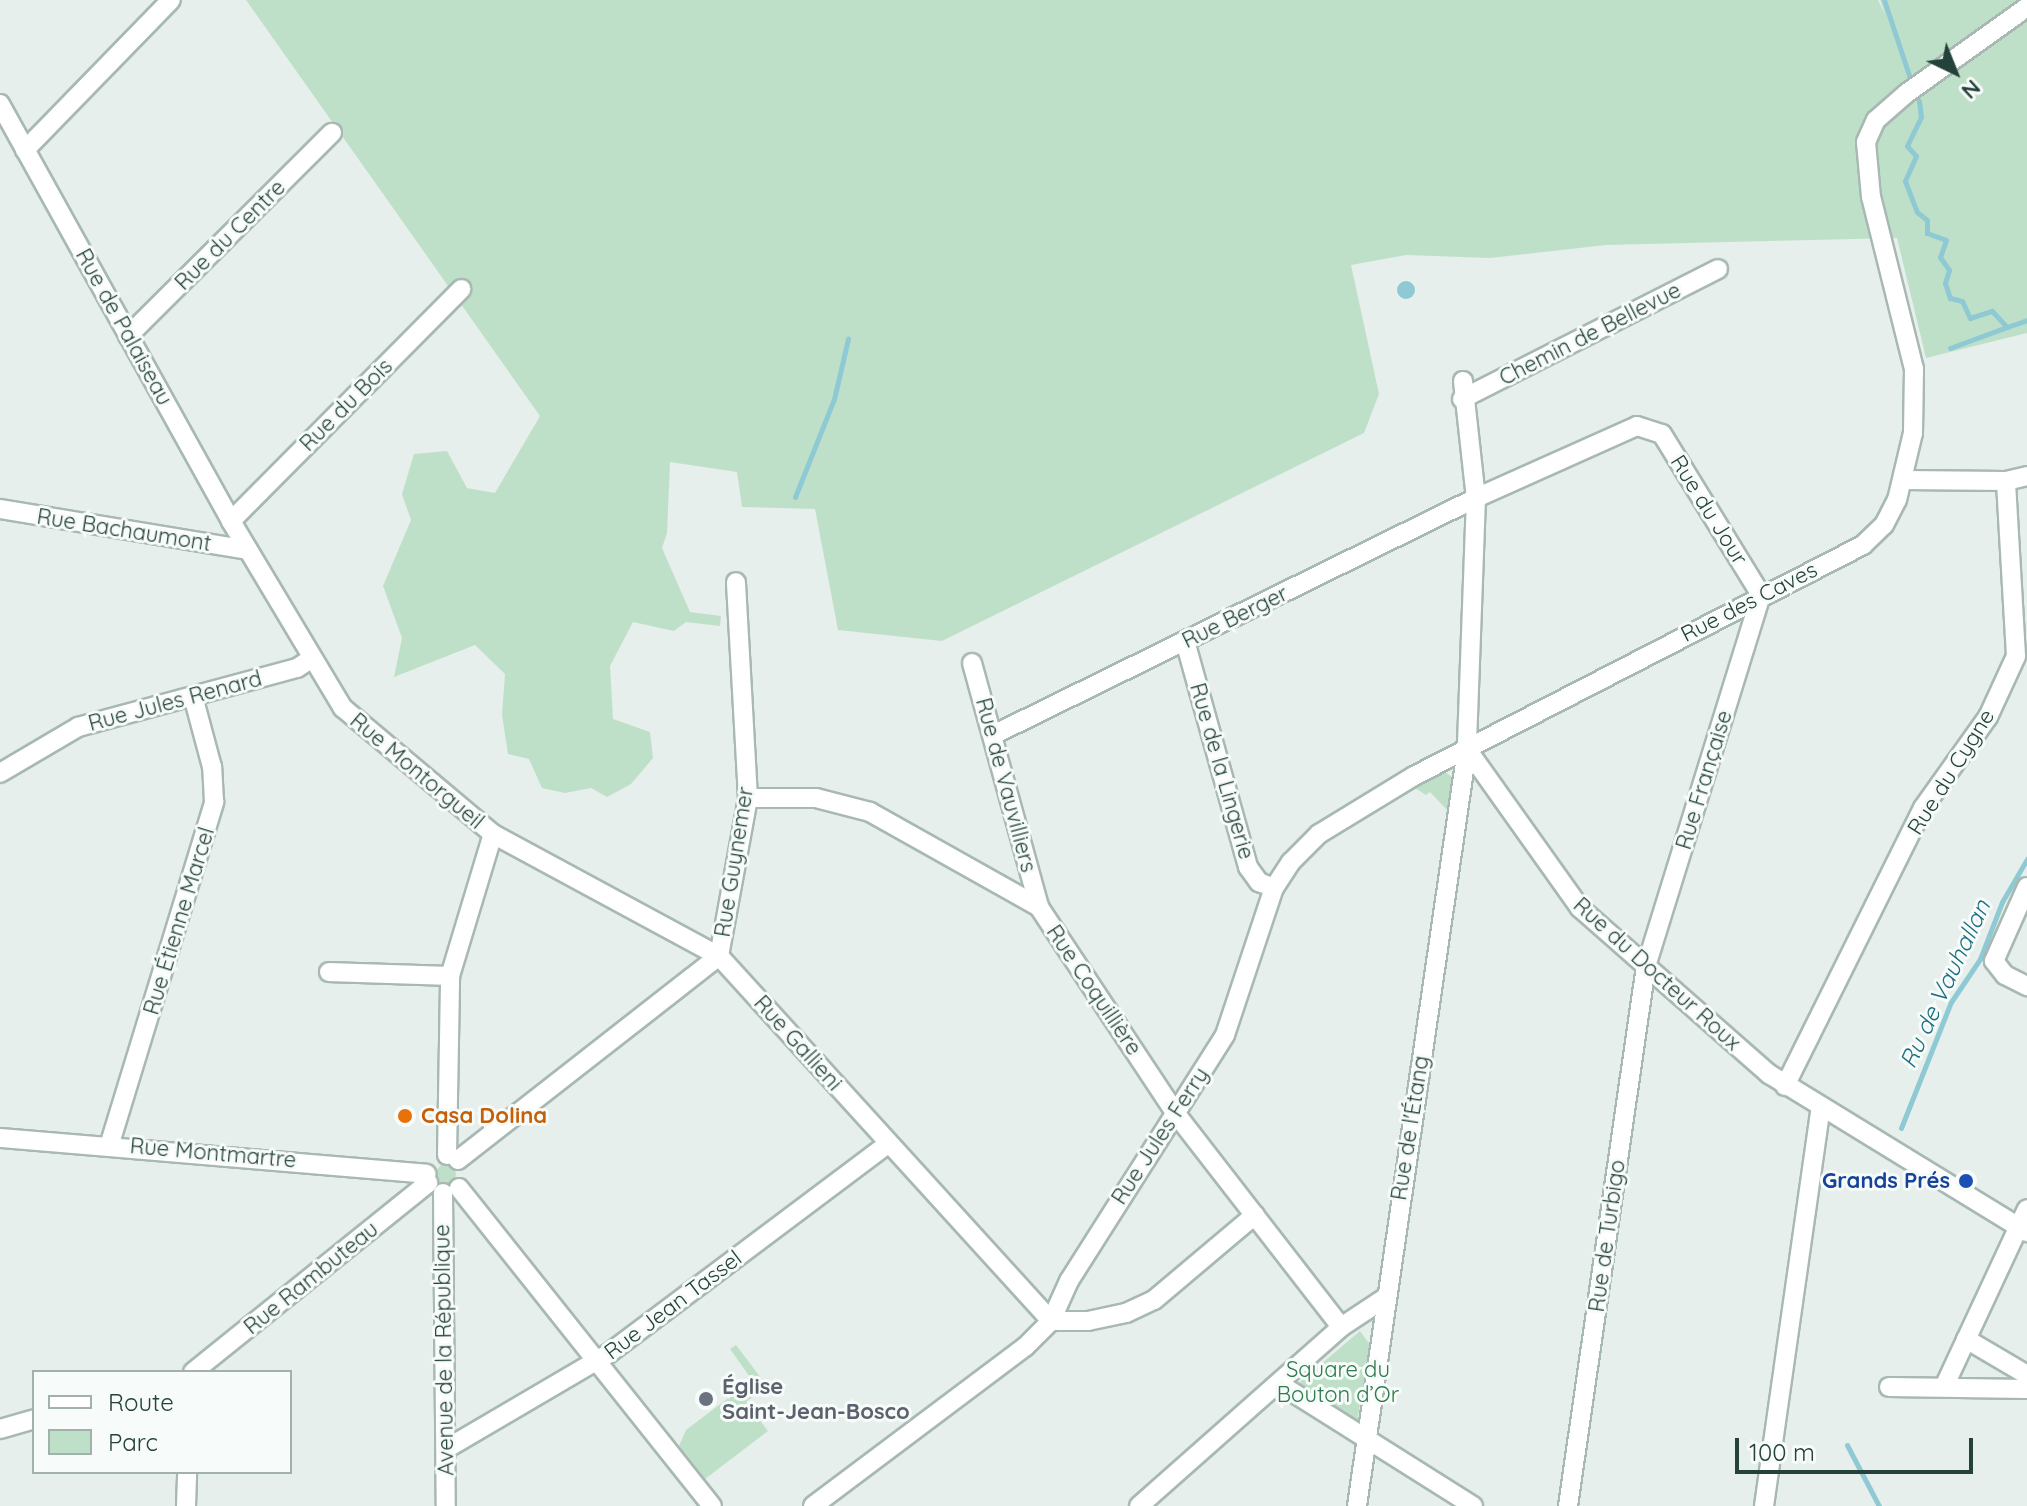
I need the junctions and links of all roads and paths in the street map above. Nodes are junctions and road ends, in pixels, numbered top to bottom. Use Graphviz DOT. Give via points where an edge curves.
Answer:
graph roads {
  1 [pos="171,0"];
  2 [pos="2027,7"];
  3 [pos="0,104"];
  4 [pos="332,133"];
  5 [pos="25,150"];
  6 [pos="1718,269"];
  7 [pos="461,289"];
  8 [pos="128,336"];
  9 [pos="2027,476"];
  10 [pos="1903,480"];
  11 [pos="2006,481"];
  12 [pos="1476,498"];
  13 [pos="0,509"];
  14 [pos="231,521"];
  15 [pos="248,550"];
  16 [pos="736,582"];
  17 [pos="1761,595"];
  18 [pos="1185,641"];
  19 [pos="311,659"];
  20 [pos="972,663"];
  21 [pos="193,696"];
  22 [pos="993,735"];
  23 [pos="1467,749"];
  24 [pos="0,773"];
  25 [pos="748,798"];
  26 [pos="493,834"];
  27 [pos="2027,887"];
  28 [pos="1274,888"];
  29 [pos="1039,907"];
  30 [pos="719,956"];
  31 [pos="1646,966"];
  32 [pos="329,972"];
  33 [pos="450,976"];
  34 [pos="2027,986"];
  35 [pos="1785,1086"];
  36 [pos="1821,1107"];
  37 [pos="1176,1114"];
  38 [pos="0,1138"];
  39 [pos="110,1143"];
  40 [pos="889,1143"];
  41 [pos="453,1157"];
  42 [pos="439,1184"];
  43 [pos="2027,1209"];
  44 [pos="1255,1215"];
  45 [pos="2023,1229"];
  46 [pos="1385,1298"];
  47 [pos="1051,1321"];
  48 [pos="1341,1327"];
  49 [pos="1966,1339"];
  50 [pos="597,1362"];
  51 [pos="196,1370"];
  52 [pos="2027,1375"];
  53 [pos="1281,1385"];
  54 [pos="1889,1387"];
  55 [pos="1944,1387"];
  56 [pos="2027,1389"];
  57 [pos="32,1420"];
  58 [pos="0,1429"];
  59 [pos="1366,1437"];
  60 [pos="446,1449"];
  61 [pos="187,1474"];
  62 [pos="186,1506"];
  63 [pos="446,1506"];
  64 [pos="712,1506"];
  65 [pos="813,1506"];
  66 [pos="1139,1506"];
  67 [pos="1357,1506"];
  68 [pos="1473,1506"];
  69 [pos="1568,1506"];
  70 [pos="1764,1506"];
  1 -- 5 [label="street"];
  2 -- 10 [label="street, Rue des Caves" via="1907,93 1876,120 1866,142 1871,197 1914,369 1913,433"];
  3 -- 5 [label="street, Rue de Palaiseau"];
  4 -- 8 [label="street, Rue du Centre"];
  5 -- 8 [label="street, Rue de Palaiseau"];
  6 -- 12 [label="street, Chemin de Bellevue" via="1463,390"];
  7 -- 14 [label="street, Rue du Bois"];
  8 -- 14 [label="street, Rue de Palaiseau"];
  9 -- 11 [label="street"];
  10 -- 11 [label="street"];
  10 -- 17 [label="street, Rue des Caves" via="1892,514 1875,536"];
  11 -- 35 [label="street, Rue du Cygne" via="2016,656 1988,717 1923,808"];
  12 -- 17 [label="street, Rue du Jour" via="1637,426 1662,434"];
  12 -- 18 [label="street, Rue Berger"];
  12 -- 23 [label="street"];
  13 -- 15 [label="street, Rue Bachaumont"];
  14 -- 15 [label="street, Rue de Palaiseau"];
  15 -- 19 [label="street, Rue Montorgueil"];
  16 -- 25 [label="street, Rue Guynemer"];
  17 -- 23 [label="street, Rue des Caves"];
  17 -- 31 [label="street, Rue Française"];
  18 -- 22 [label="street, Rue Berger"];
  18 -- 28 [label="street, Rue de la Lingerie" via="1248,867 1259,882"];
  19 -- 21 [label="street, Rue Jules Renard"];
  19 -- 26 [label="street, Rue Montorgueil" via="343,708"];
  20 -- 22 [label="street, Rue de Vauvilliers"];
  21 -- 24 [label="street, Rue Jules Renard" via="78,727"];
  21 -- 39 [label="street, Rue Étienne Marcel" via="212,767 214,802"];
  22 -- 29 [label="street, Rue de Vauvilliers"];
  23 -- 28 [label="street, Rue Jules Ferry" via="1347,813 1291,862"];
  23 -- 31 [label="street, Rue du Docteur Roux" via="1562,888"];
  23 -- 46 [label="street, Rue de l'Étang"];
  25 -- 29 [label="street, Rue Coquillière" via="816,798 870,812"];
  25 -- 30 [label="street, Rue Guynemer"];
  26 -- 30 [label="street, Rue Gallieni"];
  26 -- 33 [label="street, Rue Montorgueil"];
  27 -- 34 [label="street" via="1994,961 2005,975"];
  28 -- 37 [label="street, Rue Jules Ferry" via="1241,998"];
  29 -- 37 [label="street, Rue Coquillière"];
  30 -- 40 [label="street, Rue Gallieni"];
  30 -- 41 [label="street, Rue Guynemer"];
  31 -- 35 [label="street, Rue du Docteur Roux"];
  31 -- 69 [label="street, Rue de Turbigo"];
  32 -- 33 [label="street"];
  33 -- 41 [label="street, Rue Montorgueil"];
  35 -- 36 [label="street, Rue du Docteur Roux"];
  36 -- 45 [label="street, Rue du Docteur Roux"];
  36 -- 70 [label="street"];
  37 -- 44 [label="street, Rue Coquillière"];
  37 -- 47 [label="street, Rue Jules Ferry" via="1069,1281"];
  38 -- 39 [label="street, Rue Montmartre"];
  39 -- 42 [label="street, Rue Montmartre"];
  40 -- 47 [label="street, Rue Gallieni"];
  40 -- 50 [label="street, Rue Jean Tassel"];
  41 -- 42 [label="street, Rue Guynemer" via="432,1160"];
  41 -- 42 [label="street, Avenue de la République" via="465,1174"];
  42 -- 50 [label="street"];
  42 -- 51 [label="street, Rue Rambuteau"];
  42 -- 60 [label="street, Avenue de la République"];
  43 -- 45 [label="street"];
  44 -- 47 [label="street" via="1154,1300 1088,1321"];
  44 -- 48 [label="street, Rue Coquillière"];
  45 -- 49 [label="street"];
  46 -- 48 [label="street"];
  46 -- 59 [label="street, Rue de l'Étang"];
  47 -- 65 [label="street, Rue Jules Ferry" via="1025,1347"];
  48 -- 53 [label="street"];
  49 -- 52 [label="street"];
  49 -- 55 [label="street"];
  50 -- 60 [label="street, Rue Jean Tassel"];
  50 -- 64 [label="street" via="704,1487"];
  53 -- 59 [label="street"];
  53 -- 66 [label="street"];
  54 -- 55 [label="street"];
  55 -- 56 [label="street"];
  57 -- 58 [label="street"];
  59 -- 67 [label="street, Rue de l'Étang"];
  59 -- 68 [label="street"];
  60 -- 63 [label="street, Avenue de la République"];
  61 -- 62 [label="street"];
}
